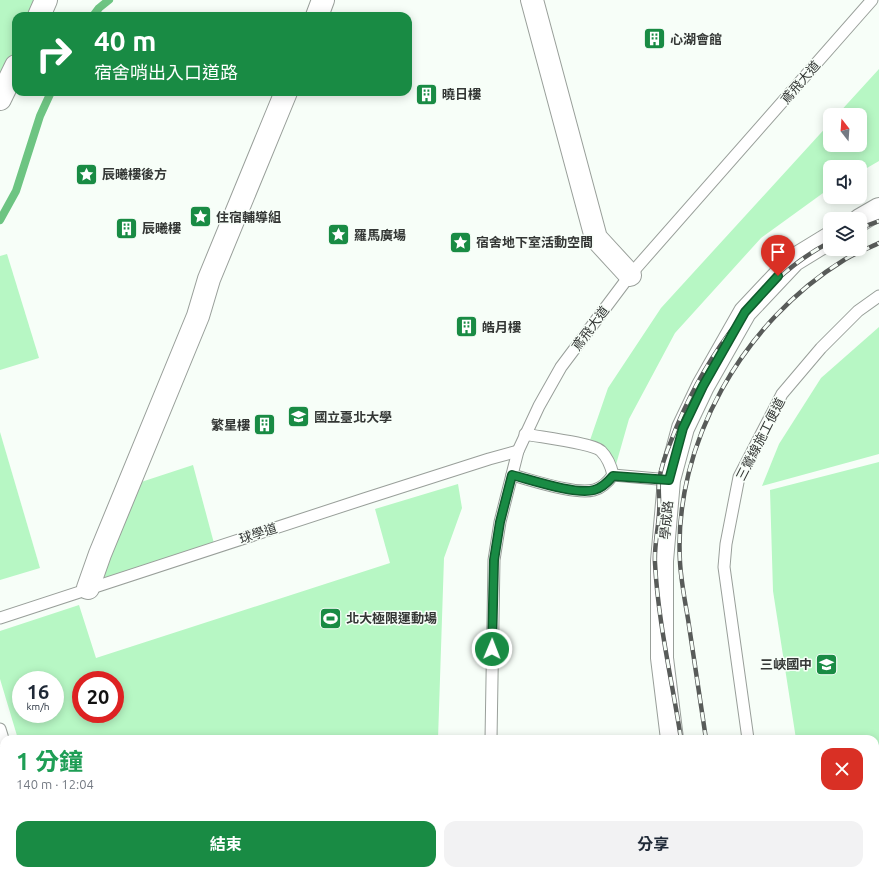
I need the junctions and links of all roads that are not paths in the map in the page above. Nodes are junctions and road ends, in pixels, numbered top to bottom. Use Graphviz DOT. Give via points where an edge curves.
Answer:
graph roads {
  1 [pos="46,0"];
  2 [pos="323,0"];
  3 [pos="532,0"];
  4 [pos="872,0"];
  5 [pos="41,12"];
  6 [pos="318,12"];
  7 [pos="12,74"];
  8 [pos="284,96"];
  9 [pos="0,99"];
  10 [pos="879,209"];
  11 [pos="867,216"];
  12 [pos="823,242"];
  13 [pos="630,275"];
  14 [pos="879,296"];
  15 [pos="525,434"];
  16 [pos="518,451"];
  17 [pos="512,475"];
  18 [pos="613,476"];
  19 [pos="669,480"];
  20 [pos="88,588"];
  21 [pos="0,618"];
  22 [pos="491,735"];
  23 [pos="672,735"];
  24 [pos="747,735"];
  1 -- 5 [label="street"];
  2 -- 6 [label="street"];
  3 -- 13 [label="street" via="596,238"];
  4 -- 13 [label="lane, 鳶飛大道"];
  7 -- 9 [label="street"];
  8 -- 20 [label="street" via="209,279 198,316"];
  10 -- 11 [label="street"];
  12 -- 19 [label="street, 學成路" via="794,260 745,312 703,386 683,428"];
  13 -- 15 [label="lane, 鳶飛大道" via="561,366"];
  14 -- 24 [label="lane, 三鶯線施工便道" via="858,311 821,348 782,394 739,477 724,567"];
  15 -- 16 [label="lane, 鳶飛大道"];
  15 -- 18 [label="lane" via="599,450 609,461"];
  16 -- 17 [label="lane, 鳶飛大道"];
  16 -- 20 [label="lane, 球學道"];
  17 -- 18 [label="lane" via="580,491 594,490 606,484"];
  17 -- 22 [label="lane, 鳶飛大道" via="500,522 494,560"];
  18 -- 19 [label="lane"];
  19 -- 23 [label="street, 學成路" via="662,562 662,658"];
  20 -- 21 [label="lane, 球學道"];
}
